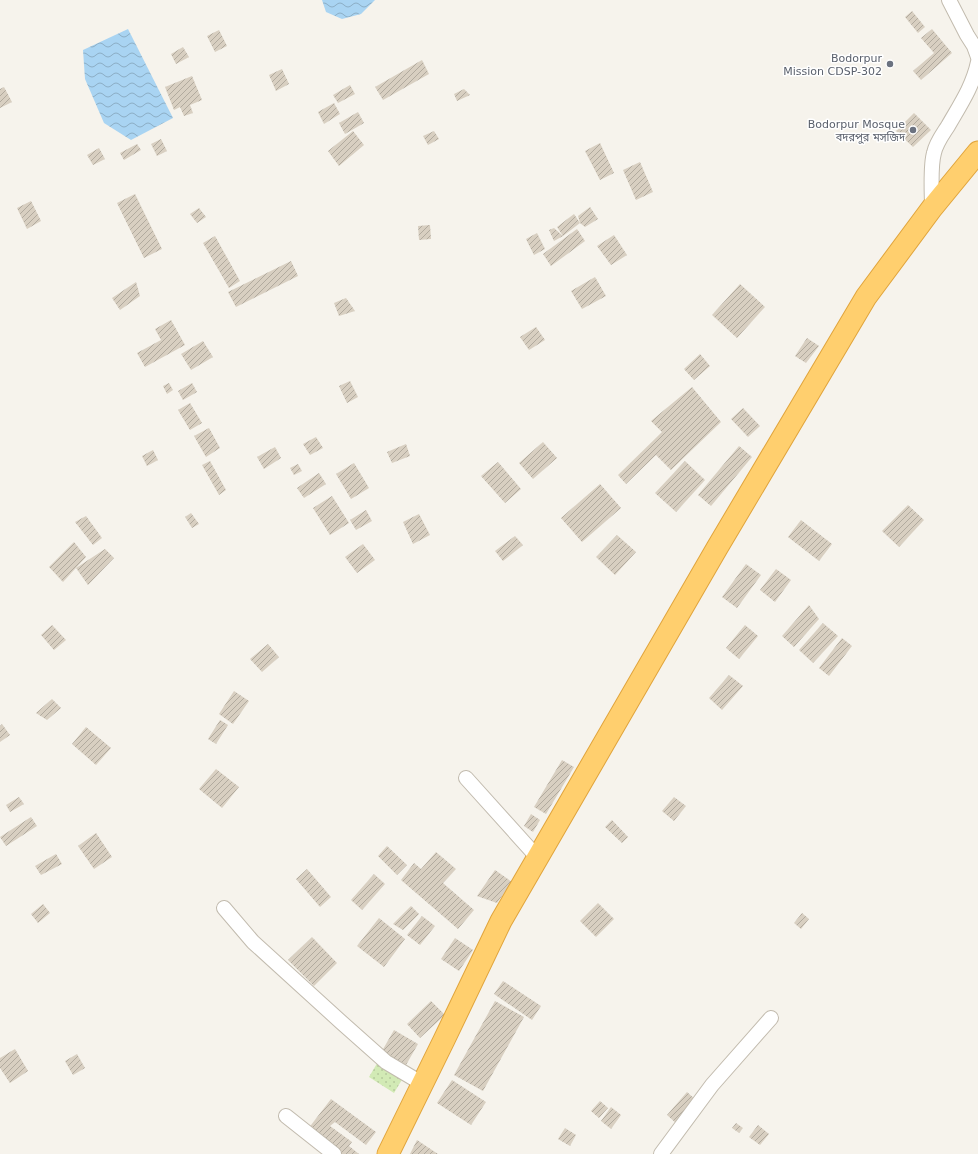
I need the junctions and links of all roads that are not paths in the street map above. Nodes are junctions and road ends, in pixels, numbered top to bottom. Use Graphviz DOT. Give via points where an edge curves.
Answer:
graph roads {
  1 [pos="949,0"];
  2 [pos="978,57"];
  3 [pos="978,62"];
  4 [pos="978,152"];
  5 [pos="932,208"];
  6 [pos="466,778"];
  7 [pos="538,858"];
  8 [pos="224,908"];
  9 [pos="771,1018"];
  10 [pos="423,1084"];
  11 [pos="286,1116"];
  12 [pos="334,1154"];
  13 [pos="388,1154"];
  14 [pos="661,1154"];
  1 -- 2 [label="street"];
  3 -- 5 [label="street" via="967,93 934,153"];
  4 -- 5 [label="highway"];
  5 -- 7 [label="highway" via="866,297"];
  6 -- 7 [label="street"];
  7 -- 10 [label="highway" via="501,921"];
  8 -- 10 [label="street" via="253,942 386,1062"];
  9 -- 14 [label="street" via="712,1085"];
  10 -- 13 [label="highway"];
  11 -- 12 [label="street"];
}
